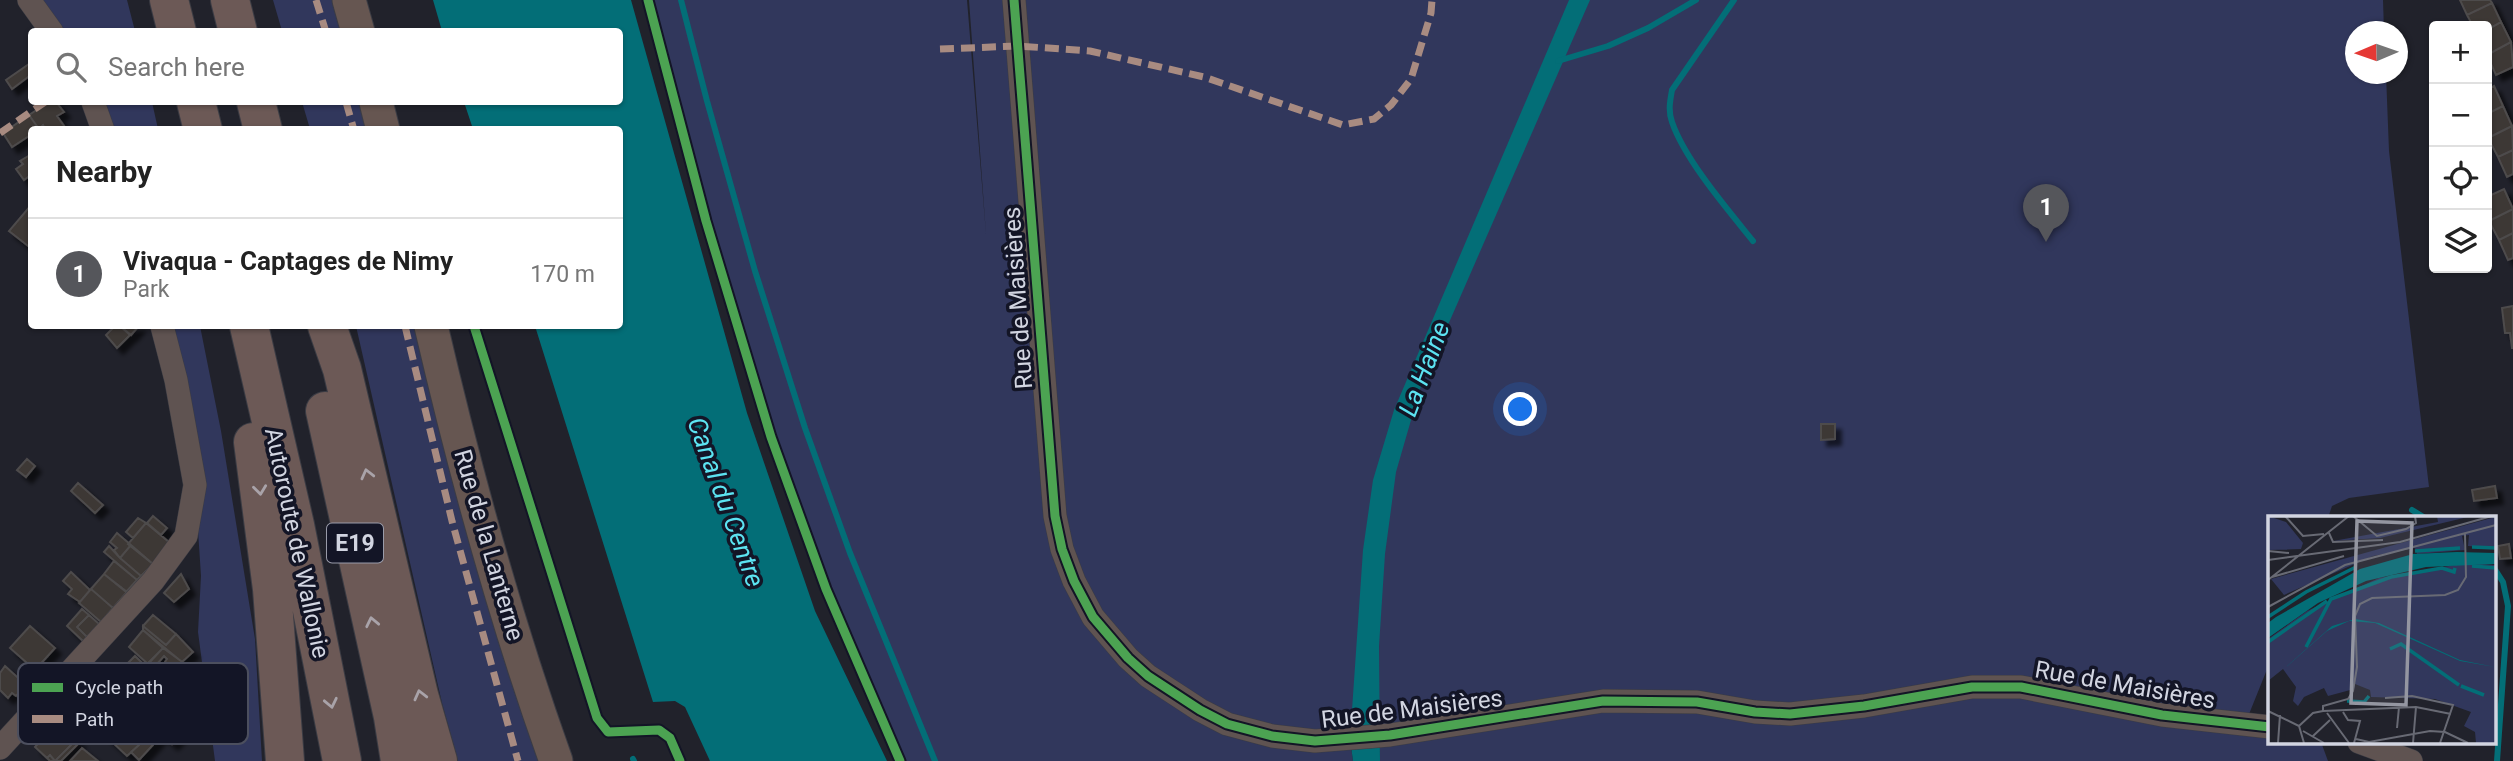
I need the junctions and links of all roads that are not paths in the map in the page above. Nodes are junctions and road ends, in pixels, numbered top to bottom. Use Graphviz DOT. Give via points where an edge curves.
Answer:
graph roads {
  1 [pos="29,0"];
  2 [pos="169,0"];
  3 [pos="230,0"];
  4 [pos="349,0"];
  5 [pos="1014,0"];
  6 [pos="49,28"];
  7 [pos="176,28"];
  8 [pos="237,28"];
  9 [pos="357,28"];
  10 [pos="94,105"];
  11 [pos="197,105"];
  12 [pos="257,105"];
  13 [pos="377,105"];
  14 [pos="102,126"];
  15 [pos="202,126"];
  16 [pos="262,126"];
  17 [pos="382,126"];
  18 [pos="163,329"];
  19 [pos="237,329"];
  20 [pos="250,329"];
  21 [pos="308,329"];
  22 [pos="328,329"];
  23 [pos="432,329"];
  24 [pos="78,663"];
  25 [pos="2268,727"];
  26 [pos="18,728"];
  27 [pos="2364,744"];
  28 [pos="0,748"];
  29 [pos="285,761"];
  30 [pos="342,761"];
  31 [pos="400,761"];
  32 [pos="438,761"];
  33 [pos="556,761"];
  34 [pos="2411,761"];
  1 -- 6 [label="street"];
  2 -- 7 [label="highway"];
  3 -- 8 [label="highway"];
  4 -- 9 [label="main road"];
  5 -- 25 [label="street, Rue de Maisières" via="1055,516 1062,549 1093,617 1128,659 1200,710 1272,736 1315,741 1390,735 1603,701 1697,702 1790,714 1972,687 2021,687 2162,715"];
  10 -- 14 [label="street"];
  11 -- 15 [label="highway"];
  12 -- 16 [label="highway"];
  13 -- 17 [label="main road"];
  18 -- 24 [label="street" via="195,485 186,537 153,581"];
  19 -- 29 [label="highway, one-way" via="272,589"];
  20 -- 30 [label="highway, Autoroute de Wallonie / E19, one-way"];
  31 -- 21 [label="highway, E19, one-way"];
  32 -- 22 [label="highway, one-way" via="342,369"];
  23 -- 33 [label="main road, Rue de la Lanterne" via="480,521"];
  26 -- 28 [label="street"];
  27 -- 34 [label="street"];
}
